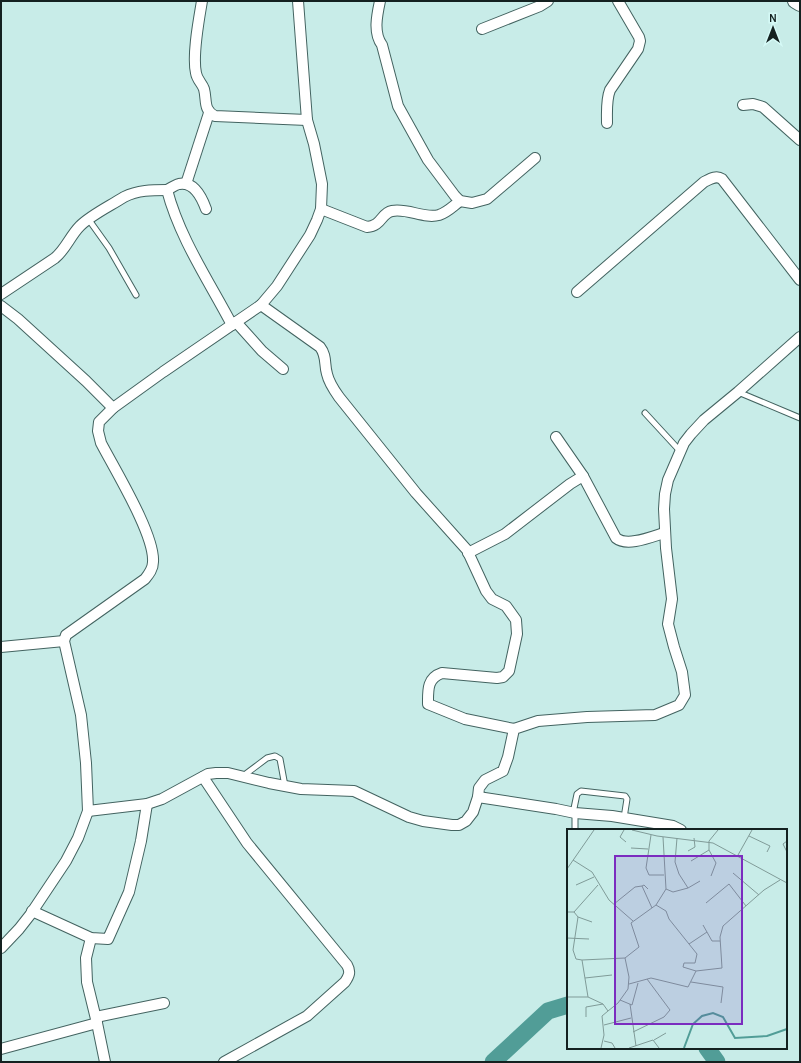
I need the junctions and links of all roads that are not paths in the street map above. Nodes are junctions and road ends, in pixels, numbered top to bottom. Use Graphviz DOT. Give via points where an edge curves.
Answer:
graph roads {
  1 [pos="202,1"];
  2 [pos="298,1"];
  3 [pos="380,1"];
  4 [pos="548,1"];
  5 [pos="618,1"];
  6 [pos="795,1"];
  7 [pos="800,4"];
  8 [pos="482,29"];
  9 [pos="744,105"];
  10 [pos="209,113"];
  11 [pos="307,120"];
  12 [pos="607,123"];
  13 [pos="800,140"];
  14 [pos="536,158"];
  15 [pos="186,184"];
  16 [pos="167,190"];
  17 [pos="460,201"];
  18 [pos="206,209"];
  19 [pos="321,209"];
  20 [pos="89,220"];
  21 [pos="800,280"];
  22 [pos="577,292"];
  23 [pos="1,294"];
  24 [pos="136,295"];
  25 [pos="261,305"];
  26 [pos="1,306"];
  27 [pos="234,324"];
  28 [pos="800,337"];
  29 [pos="283,369"];
  30 [pos="738,392"];
  31 [pos="113,408"];
  32 [pos="645,413"];
  33 [pos="800,418"];
  34 [pos="556,437"];
  35 [pos="680,451"];
  36 [pos="583,476"];
  37 [pos="664,533"];
  38 [pos="468,553"];
  39 [pos="64,641"];
  40 [pos="1,647"];
  41 [pos="514,729"];
  42 [pos="242,776"];
  43 [pos="203,777"];
  44 [pos="285,786"];
  45 [pos="478,797"];
  46 [pos="147,804"];
  47 [pos="88,811"];
  48 [pos="574,813"];
  49 [pos="624,818"];
  50 [pos="575,829"];
  51 [pos="679,829"];
  52 [pos="32,911"];
  53 [pos="91,938"];
  54 [pos="1,948"];
  55 [pos="164,1002"];
  56 [pos="97,1020"];
  57 [pos="1,1049"];
  58 [pos="105,1062"];
  59 [pos="224,1062"];
  1 -- 10 [label="street" via="195,56 196,73 203,87"];
  2 -- 11 [label="street"];
  3 -- 17 [label="street" via="377,39 382,45 398,106 428,160"];
  4 -- 8 [label="street"];
  5 -- 12 [label="street" via="640,41 610,90"];
  6 -- 7 [label="main road"];
  9 -- 13 [label="street" via="763,107"];
  10 -- 11 [label="street" via="214,116"];
  10 -- 15 [label="street"];
  11 -- 19 [label="street" via="322,184"];
  14 -- 17 [label="street" via="487,199 472,203"];
  15 -- 16 [label="street" via="179,184"];
  15 -- 18 [label="street" via="200,195"];
  16 -- 20 [label="street" via="131,193"];
  16 -- 27 [label="street" via="191,250"];
  17 -- 19 [label="street" via="439,215 392,211 373,226 367,227"];
  19 -- 25 [label="street" via="310,235 277,286"];
  20 -- 23 [label="street" via="72,235 63,251 55,258"];
  20 -- 24 [label="lane" via="109,248"];
  21 -- 22 [label="street" via="718,177 704,182"];
  25 -- 27 [label="street"];
  25 -- 38 [label="street" via="320,347 324,353 330,384 339,397 416,494"];
  26 -- 31 [label="street" via="86,380"];
  27 -- 29 [label="street"];
  27 -- 31 [label="street"];
  28 -- 30 [label="street"];
  30 -- 33 [label="lane"];
  30 -- 35 [label="street" via="690,434"];
  31 -- 39 [label="street" via="99,422 98,431 101,443 144,526 152,547 151,572 66,635"];
  32 -- 35 [label="lane"];
  34 -- 36 [label="street"];
  35 -- 37 [label="street" via="665,494"];
  36 -- 37 [label="street" via="608,525 620,541 627,542"];
  36 -- 38 [label="street" via="505,534"];
  37 -- 41 [label="street" via="672,599 668,624 682,672 685,695 679,704 655,715 538,721"];
  38 -- 41 [label="street" via="486,591 492,599 506,606 516,620 517,634 509,671 503,677 497,678 442,673 436,675 431,679 428,704 465,719"];
  39 -- 40 [label="street"];
  39 -- 47 [label="street" via="81,715"];
  41 -- 45 [label="street" via="503,771 485,780 479,788"];
  42 -- 43 [label="street" via="216,773"];
  42 -- 44 [label="street"];
  42 -- 44 [label="lane" via="267,758 275,756 280,759"];
  43 -- 46 [label="street" via="162,799"];
  43 -- 59 [label="street" via="247,843 350,969 345,982 307,1016"];
  44 -- 45 [label="street" via="354,791 409,817 452,825 466,821 473,812"];
  45 -- 48 [label="street"];
  46 -- 47 [label="street"];
  46 -- 53 [label="street" via="129,892 120,914 108,939"];
  47 -- 52 [label="street" via="66,861"];
  48 -- 49 [label="street"];
  48 -- 49 [label="lane" via="577,794 581,791 625,796 627,799"];
  48 -- 50 [label="lane"];
  49 -- 51 [label="street"];
  52 -- 53 [label="street"];
  52 -- 54 [label="street"];
  53 -- 56 [label="street" via="86,958 86,972"];
  55 -- 56 [label="street"];
  56 -- 57 [label="street"];
  56 -- 58 [label="street"];
}
